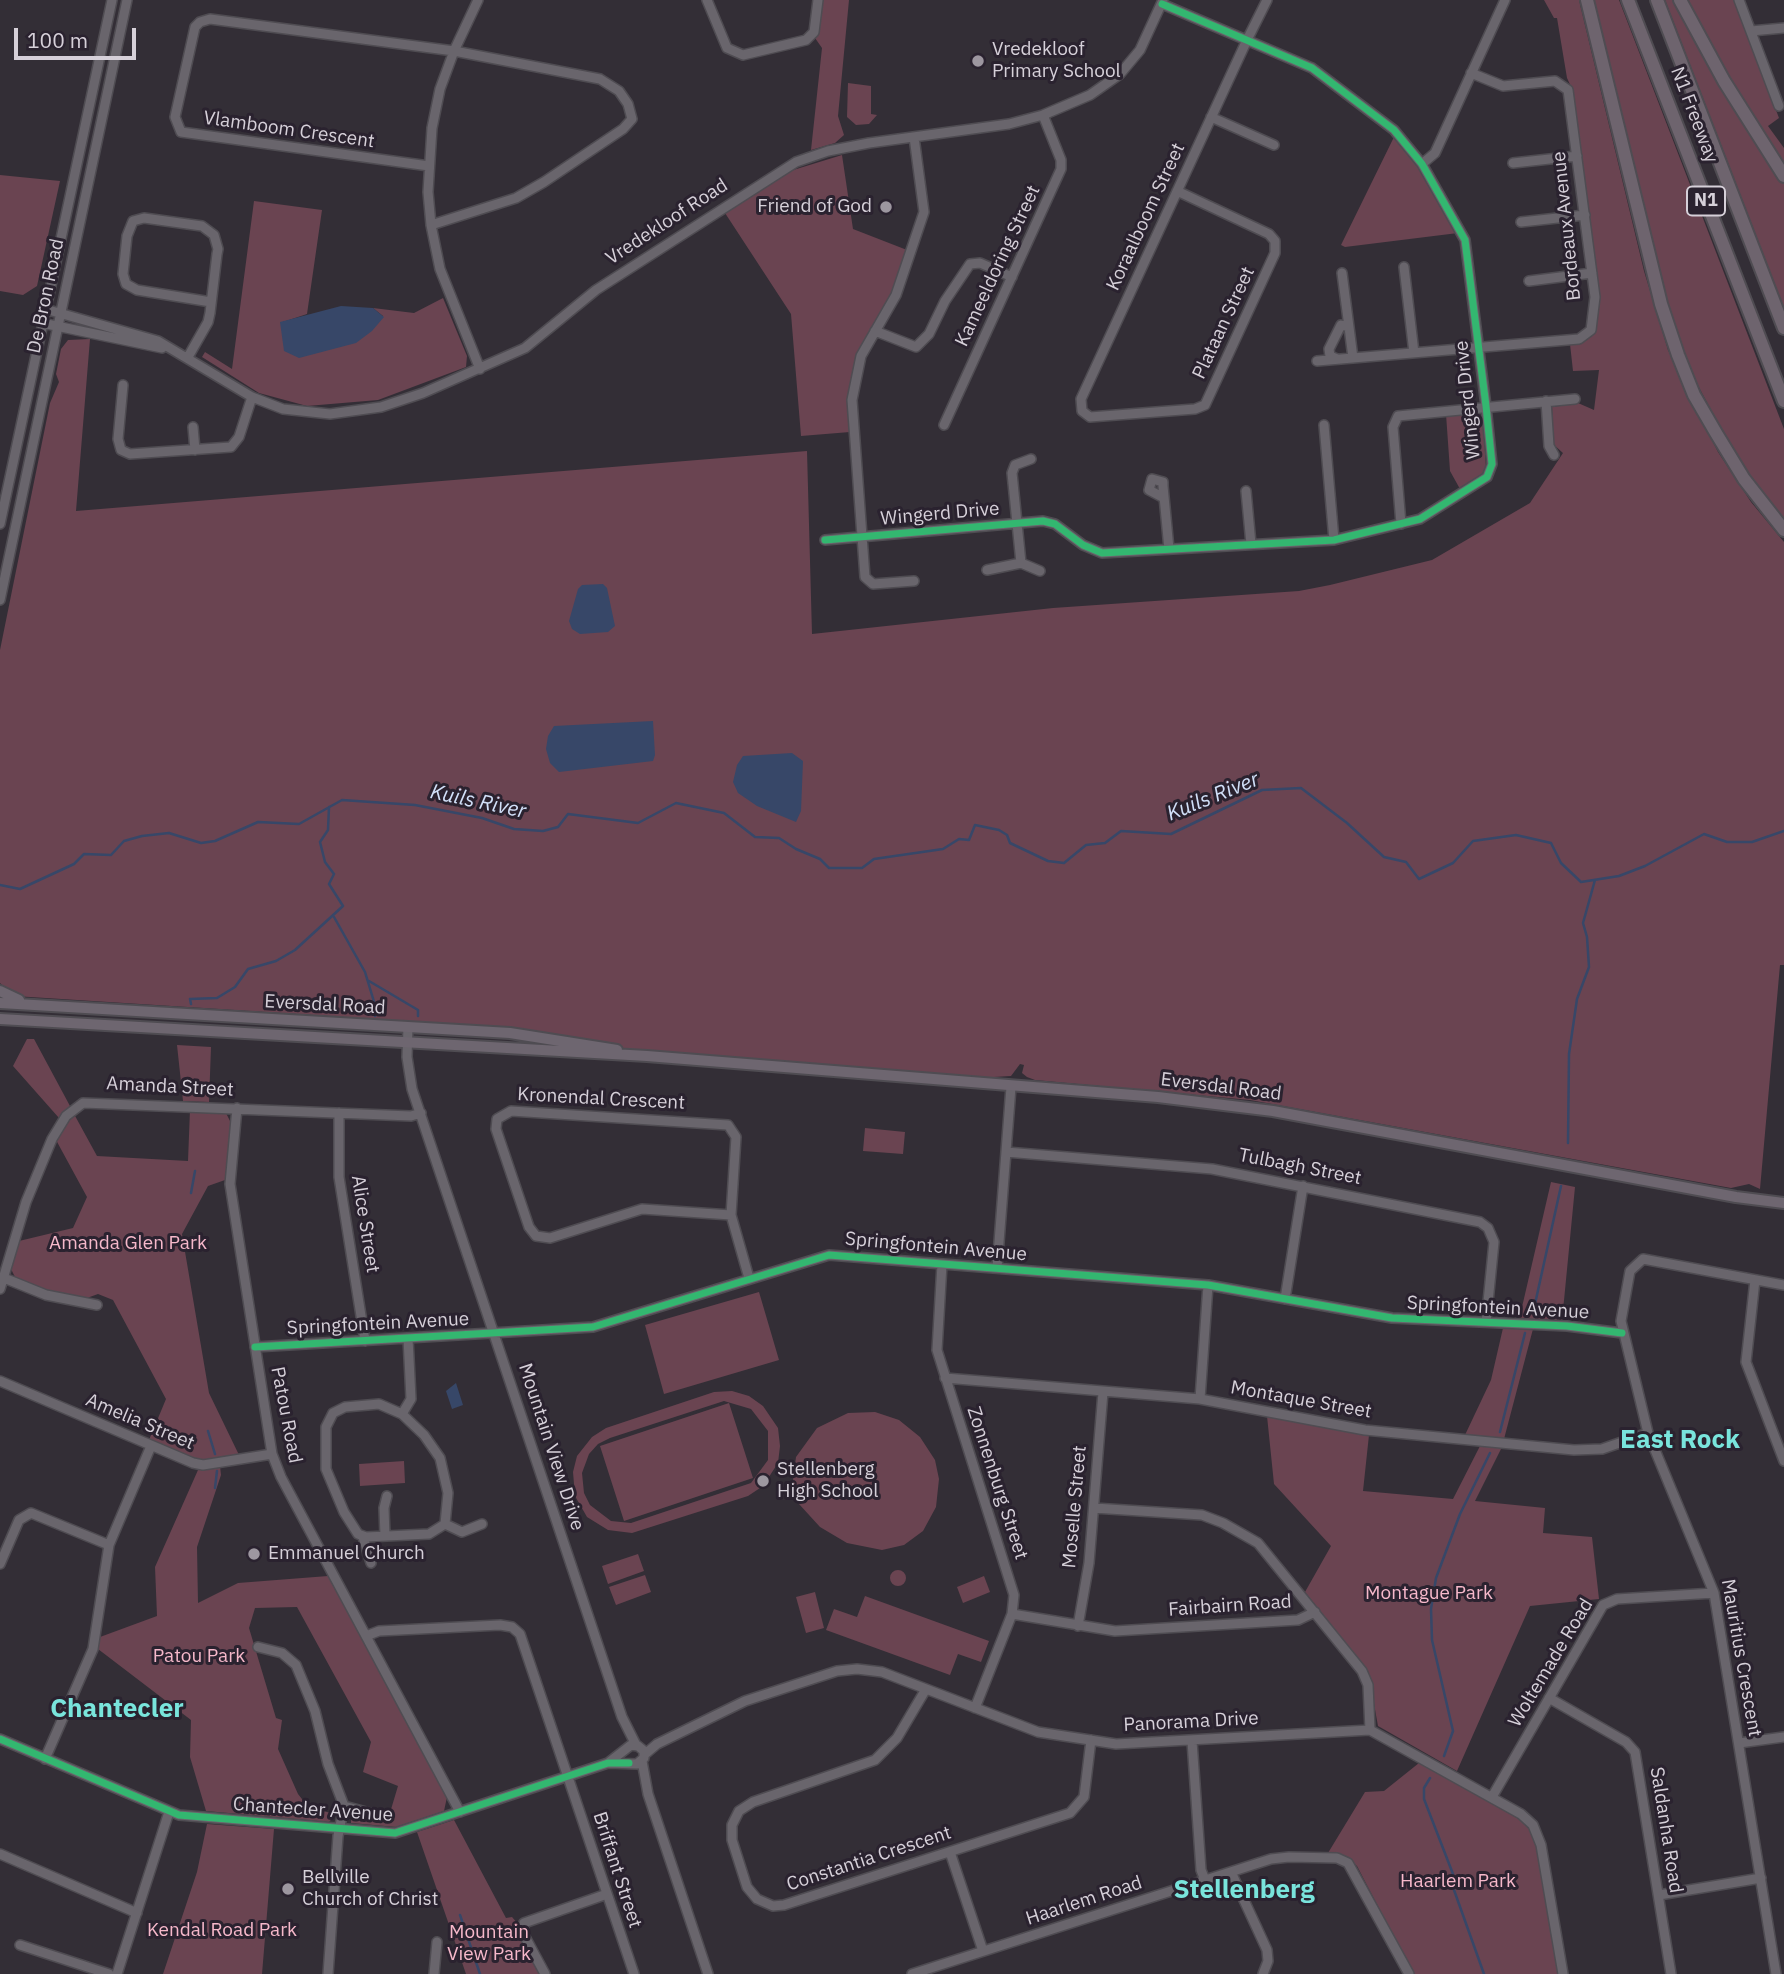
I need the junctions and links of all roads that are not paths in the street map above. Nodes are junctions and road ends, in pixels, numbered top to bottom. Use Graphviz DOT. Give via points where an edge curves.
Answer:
graph roads {
  1 [pos="112,0"];
  2 [pos="127,0"];
  3 [pos="478,0"];
  4 [pos="707,0"];
  5 [pos="818,0"];
  6 [pos="1267,0"];
  7 [pos="1505,0"];
  8 [pos="1587,0"];
  9 [pos="1628,0"];
  10 [pos="1657,0"];
  11 [pos="1679,0"];
  12 [pos="1739,0"];
  13 [pos="1162,2"];
  14 [pos="1784,28"];
  15 [pos="1751,32"];
  16 [pos="1247,40"];
  17 [pos="454,51"];
  18 [pos="1471,73"];
  19 [pos="1779,106"];
  20 [pos="1045,116"];
  21 [pos="1211,117"];
  22 [pos="914,138"];
  23 [pos="1274,145"];
  24 [pos="1577,156"];
  25 [pos="1513,163"];
  26 [pos="1422,164"];
  27 [pos="429,166"];
  28 [pos="1784,176"];
  29 [pos="1177,191"];
  30 [pos="1585,215"];
  31 [pos="1521,222"];
  32 [pos="431,225"];
  33 [pos="1404,267"];
  34 [pos="1342,273"];
  35 [pos="1592,273"];
  36 [pos="1012,277"];
  37 [pos="1529,281"];
  38 [pos="211,302"];
  39 [pos="45,309"];
  40 [pos="61,313"];
  41 [pos="42,323"];
  42 [pos="58,326"];
  43 [pos="1349,327"];
  44 [pos="1784,328"];
  45 [pos="875,331"];
  46 [pos="1479,348"];
  47 [pos="174,351"];
  48 [pos="1414,353"];
  49 [pos="188,357"];
  50 [pos="1353,358"];
  51 [pos="1337,359"];
  52 [pos="1317,361"];
  53 [pos="480,369"];
  54 [pos="123,385"];
  55 [pos="252,397"];
  56 [pos="1574,399"];
  57 [pos="1546,401"];
  58 [pos="1784,401"];
  59 [pos="1486,406"];
  60 [pos="1082,411"];
  61 [pos="944,425"];
  62 [pos="1324,425"];
  63 [pos="193,427"];
  64 [pos="195,450"];
  65 [pos="1554,455"];
  66 [pos="1031,459"];
  67 [pos="1247,491"];
  68 [pos="1164,498"];
  69 [pos="1017,523"];
  70 [pos="0,524"];
  71 [pos="1401,524"];
  72 [pos="1784,530"];
  73 [pos="863,537"];
  74 [pos="825,540"];
  75 [pos="1334,540"];
  76 [pos="1251,544"];
  77 [pos="1168,550"];
  78 [pos="1021,563"];
  79 [pos="987,570"];
  80 [pos="1040,571"];
  81 [pos="914,581"];
  82 [pos="0,600"];
  83 [pos="0,991"];
  84 [pos="0,1003"];
  85 [pos="33,1005"];
  86 [pos="0,1019"];
  87 [pos="408,1027"];
  88 [pos="407,1044"];
  89 [pos="647,1056"];
  90 [pos="1011,1087"];
  91 [pos="237,1108"];
  92 [pos="339,1112"];
  93 [pos="421,1113"];
  94 [pos="1006,1152"];
  95 [pos="1303,1186"];
  96 [pos="1784,1203"];
  97 [pos="731,1215"];
  98 [pos="942,1264"];
  99 [pos="997,1268"];
  100 [pos="4,1278"];
  101 [pos="749,1278"];
  102 [pos="1755,1280"];
  103 [pos="1208,1285"];
  104 [pos="1784,1286"];
  105 [pos="0,1289"];
  106 [pos="1285,1299"];
  107 [pos="97,1305"];
  108 [pos="1486,1322"];
  109 [pos="1622,1333"];
  110 [pos="495,1334"];
  111 [pos="408,1338"];
  112 [pos="365,1341"];
  113 [pos="255,1347"];
  114 [pos="945,1378"];
  115 [pos="0,1381"];
  116 [pos="1103,1392"];
  117 [pos="1200,1399"];
  118 [pos="402,1414"];
  119 [pos="1648,1433"];
  120 [pos="151,1446"];
  121 [pos="272,1454"];
  122 [pos="1784,1461"];
  123 [pos="387,1496"];
  124 [pos="1094,1508"];
  125 [pos="445,1524"];
  126 [pos="482,1524"];
  127 [pos="385,1536"];
  128 [pos="363,1537"];
  129 [pos="108,1545"];
  130 [pos="371,1563"];
  131 [pos="0,1564"];
  132 [pos="1714,1592"];
  133 [pos="1315,1612"];
  134 [pos="1012,1614"];
  135 [pos="1078,1626"];
  136 [pos="366,1636"];
  137 [pos="258,1647"];
  138 [pos="926,1689"];
  139 [pos="1549,1698"];
  140 [pos="975,1708"];
  141 [pos="622,1717"];
  142 [pos="1370,1730"];
  143 [pos="1784,1737"];
  144 [pos="0,1740"];
  145 [pos="1091,1740"];
  146 [pos="1192,1741"];
  147 [pos="1739,1743"];
  148 [pos="657,1744"];
  149 [pos="637,1745"];
  150 [pos="626,1750"];
  151 [pos="46,1759"];
  152 [pos="637,1761"];
  153 [pos="608,1763"];
  154 [pos="568,1776"];
  155 [pos="1492,1797"];
  156 [pos="344,1807"];
  157 [pos="169,1812"];
  158 [pos="460,1812"];
  159 [pos="377,1815"];
  160 [pos="341,1829"];
  161 [pos="950,1852"];
  162 [pos="0,1854"];
  163 [pos="1231,1872"];
  164 [pos="1761,1878"];
  165 [pos="1205,1881"];
  166 [pos="607,1894"];
  167 [pos="1659,1895"];
  168 [pos="137,1913"];
  169 [pos="437,1942"];
  170 [pos="20,1945"];
  171 [pos="983,1951"];
  172 [pos="933,1971"];
  173 [pos="1405,1973"];
  174 [pos="109,1974"];
  175 [pos="117,1974"];
  176 [pos="328,1974"];
  177 [pos="434,1974"];
  178 [pos="545,1974"];
  179 [pos="634,1974"];
  180 [pos="708,1974"];
  181 [pos="912,1974"];
  182 [pos="1263,1974"];
  183 [pos="1563,1974"];
  184 [pos="1671,1974"];
  185 [pos="1776,1974"];
  1 -- 39 [label="street, De Bron Road"];
  2 -- 40 [label="street, De Bron Road"];
  3 -- 17 [label="street"];
  4 -- 5 [label="street" via="726,48 743,55 806,40 814,32"];
  6 -- 16 [label="street, Koraalboom Street"];
  7 -- 18 [label="street"];
  8 -- 72 [label="highway" via="1661,304 1678,355 1716,433"];
  9 -- 58 [label="highway, N1 Freeway / N1"];
  10 -- 44 [label="highway, N1 Freeway / N1"];
  11 -- 28 [label="highway"];
  12 -- 15 [label="street"];
  13 -- 16 [label="street, Wingerd Drive"];
  13 -- 20 [label="street, Vredekloof Road" via="1148,38 1120,74 1090,95"];
  14 -- 15 [label="street"];
  15 -- 19 [label="street"];
  16 -- 21 [label="street, Koraalboom Street"];
  16 -- 26 [label="street, Wingerd Drive" via="1304,64 1347,92 1394,130"];
  17 -- 27 [label="street" via="435,108"];
  17 -- 27 [label="street, Vlamboom Crescent" via="207,19 194,31 180,92 175,120 184,133"];
  17 -- 32 [label="street" via="608,82 628,104 632,119 623,130 516,198"];
  18 -- 24 [label="street, Bordeaux Avenue" via="1507,87 1563,84 1570,95"];
  18 -- 26 [label="street" via="1435,153"];
  20 -- 22 [label="street, Vredekloof Road"];
  20 -- 36 [label="street, Kameeldoring Street" via="1062,166"];
  21 -- 23 [label="street"];
  21 -- 29 [label="street, Koraalboom Street"];
  22 -- 45 [label="street" via="924,212 896,295"];
  22 -- 53 [label="street, Vredekloof Road" via="828,151 785,167 596,290 525,348"];
  24 -- 25 [label="street"];
  24 -- 30 [label="street, Bordeaux Avenue"];
  26 -- 46 [label="street, Wingerd Drive" via="1463,232"];
  27 -- 32 [label="street"];
  29 -- 60 [label="street, Koraalboom Street" via="1081,399"];
  29 -- 60 [label="street, Plataan Street" via="1269,234 1275,241 1275,253 1202,407 1094,418"];
  30 -- 31 [label="street"];
  30 -- 35 [label="street, Bordeaux Avenue"];
  32 -- 53 [label="street" via="446,287"];
  33 -- 48 [label="street"];
  34 -- 43 [label="street"];
  35 -- 37 [label="street"];
  35 -- 46 [label="street, Bordeaux Avenue" via="1592,325 1584,338"];
  36 -- 45 [label="street" via="980,263 970,264 919,346 910,347"];
  36 -- 61 [label="street, Kameeldoring Street"];
  38 -- 38 [label="street" via="218,249 212,231 144,218 133,221 127,236 126,284 137,290"];
  38 -- 49 [label="street" via="206,328"];
  39 -- 40 [label="street, Vredekloof Road"];
  39 -- 41 [label="street, De Bron Road"];
  40 -- 42 [label="street, De Bron Road"];
  40 -- 47 [label="street, Vredekloof Road" via="158,341"];
  41 -- 42 [label="street, Vredekloof Road"];
  41 -- 70 [label="street, De Bron Road"];
  42 -- 47 [label="street, Vredekloof Road"];
  42 -- 82 [label="street, De Bron Road"];
  43 -- 50 [label="street"];
  43 -- 51 [label="street" via="1341,325 1329,349 1330,356"];
  45 -- 73 [label="street" via="861,356 853,391"];
  46 -- 48 [label="street, Bordeaux Avenue"];
  46 -- 59 [label="street, Wingerd Drive"];
  47 -- 49 [label="street, Vredekloof Road"];
  48 -- 50 [label="street, Bordeaux Avenue"];
  49 -- 55 [label="street, Vredekloof Road"];
  50 -- 51 [label="street, Bordeaux Avenue"];
  51 -- 52 [label="street, Bordeaux Avenue"];
  53 -- 55 [label="street, Vredekloof Road" via="423,393 353,412 295,412"];
  54 -- 64 [label="street" via="121,450 138,455"];
  55 -- 64 [label="street" via="235,443"];
  56 -- 57 [label="street"];
  57 -- 59 [label="street"];
  57 -- 65 [label="street" via="1549,446"];
  59 -- 71 [label="street, Wingerd Drive" via="1492,464 1487,477 1420,519"];
  59 -- 71 [label="street" via="1405,413 1395,418"];
  62 -- 75 [label="street"];
  63 -- 64 [label="street"];
  66 -- 69 [label="street" via="1015,465 1012,473"];
  67 -- 76 [label="street"];
  68 -- 77 [label="street"];
  69 -- 73 [label="street, Wingerd Drive"];
  69 -- 77 [label="street, Wingerd Drive" via="1051,523 1102,553"];
  69 -- 78 [label="street"];
  71 -- 75 [label="street, Wingerd Drive"];
  73 -- 74 [label="street, Wingerd Drive"];
  73 -- 81 [label="street" via="868,582"];
  75 -- 76 [label="street, Wingerd Drive"];
  76 -- 77 [label="street, Wingerd Drive"];
  78 -- 79 [label="street"];
  78 -- 80 [label="street"];
  83 -- 85 [label="main road"];
  84 -- 85 [label="main road, Eversdal Road"];
  85 -- 87 [label="main road, Eversdal Road"];
  86 -- 88 [label="main road, Eversdal Road"];
  87 -- 88 [label="street, Mountain View Drive"];
  87 -- 89 [label="main road, Eversdal Road" via="533,1036"];
  88 -- 89 [label="main road, Eversdal Road"];
  88 -- 93 [label="street, Mountain View Drive" via="412,1089"];
  89 -- 90 [label="main road, Eversdal Road"];
  90 -- 94 [label="street"];
  90 -- 96 [label="main road, Eversdal Road" via="1273,1111"];
  91 -- 92 [label="street, Amanda Street"];
  91 -- 100 [label="street, Amanda Street" via="96,1101 74,1108 59,1126 39,1168"];
  91 -- 113 [label="street, Patou Road" via="230,1184"];
  92 -- 93 [label="street, Amanda Street"];
  92 -- 112 [label="street, Alice Street" via="339,1177"];
  93 -- 110 [label="street, Mountain View Drive"];
  94 -- 95 [label="street, Tulbagh Street" via="1212,1169"];
  94 -- 99 [label="street"];
  95 -- 106 [label="street"];
  95 -- 108 [label="street, Tulbagh Street" via="1483,1224 1494,1242"];
  97 -- 97 [label="street, Kronendal Crescent" via="642,1209 539,1238 529,1227 496,1129 497,1119 511,1111 728,1125 736,1137"];
  97 -- 101 [label="street, Kronendal Crescent"];
  98 -- 99 [label="street, Springfontein Avenue"];
  98 -- 101 [label="street, Springfontein Avenue" via="829,1255"];
  98 -- 114 [label="street, Zonnenburg Street" via="936,1344"];
  99 -- 103 [label="street, Springfontein Avenue"];
  100 -- 105 [label="street, Amanda Street"];
  100 -- 107 [label="street" via="46,1295"];
  101 -- 110 [label="street, Springfontein Avenue" via="593,1327"];
  102 -- 104 [label="street, Mauritius Crescent"];
  102 -- 109 [label="street, Mauritius Crescent" via="1640,1260 1630,1271"];
  102 -- 122 [label="street" via="1746,1362"];
  103 -- 106 [label="street, Springfontein Avenue"];
  103 -- 117 [label="street"];
  106 -- 108 [label="street, Springfontein Avenue" via="1392,1318"];
  108 -- 109 [label="street, Springfontein Avenue"];
  109 -- 119 [label="street, Mauritius Crescent"];
  110 -- 111 [label="street, Springfontein Avenue"];
  110 -- 141 [label="street, Mountain View Drive"];
  111 -- 112 [label="street, Springfontein Avenue"];
  111 -- 118 [label="street" via="411,1399"];
  112 -- 113 [label="street, Springfontein Avenue"];
  113 -- 121 [label="street, Patou Road"];
  114 -- 116 [label="street, Montaque Street"];
  114 -- 134 [label="street, Zonnenburg Street" via="1013,1589"];
  115 -- 120 [label="street, Amelia Street"];
  116 -- 117 [label="street, Montaque Street"];
  116 -- 124 [label="street, Moselle Street"];
  117 -- 119 [label="street, Montaque Street" via="1365,1430 1574,1450 1602,1449"];
  118 -- 125 [label="street" via="440,1458 448,1493"];
  118 -- 128 [label="street" via="383,1405 349,1406 337,1410 327,1422 324,1449 329,1481"];
  119 -- 132 [label="street, Mauritius Crescent"];
  120 -- 121 [label="street, Amelia Street" via="199,1465"];
  120 -- 129 [label="street"];
  121 -- 136 [label="street, Patou Road"];
  123 -- 127 [label="street"];
  124 -- 133 [label="street" via="1196,1514 1223,1523 1264,1548"];
  124 -- 135 [label="street, Moselle Street"];
  125 -- 126 [label="street" via="462,1532"];
  125 -- 127 [label="street" via="429,1534"];
  127 -- 128 [label="street"];
  128 -- 130 [label="street"];
  129 -- 131 [label="street" via="31,1513 19,1520"];
  129 -- 151 [label="street" via="93,1649"];
  132 -- 139 [label="street, Woltemade Road" via="1606,1603"];
  132 -- 147 [label="street, Mauritius Crescent"];
  133 -- 135 [label="street, Fairbairn Road" via="1298,1620 1115,1631"];
  133 -- 142 [label="street, Fairbairn Road" via="1364,1675"];
  134 -- 135 [label="street, Fairbairn Road"];
  134 -- 140 [label="street, Zonnenburg Street"];
  136 -- 154 [label="street, Briffant Street" via="379,1631 512,1627 522,1638"];
  136 -- 158 [label="street, Patou Road"];
  137 -- 156 [label="street" via="282,1653 296,1665"];
  138 -- 140 [label="street, Panorama Drive"];
  138 -- 148 [label="street, Panorama Drive" via="874,1670 837,1671 745,1701"];
  138 -- 161 [label="street, Constantia Crescent" via="883,1754 857,1768 748,1804 734,1820 732,1840 750,1892 773,1906"];
  139 -- 155 [label="street, Woltemade Road"];
  139 -- 167 [label="street, Saldanha Road" via="1633,1748"];
  140 -- 145 [label="street, Panorama Drive" via="1038,1732"];
  141 -- 149 [label="street, Mountain View Drive"];
  141 -- 150 [label="street, Mountain View Drive"];
  142 -- 146 [label="street, Panorama Drive"];
  142 -- 155 [label="street"];
  143 -- 147 [label="street"];
  144 -- 151 [label="street, Chantecler Avenue"];
  145 -- 146 [label="street, Panorama Drive" via="1125,1745"];
  145 -- 161 [label="street, Constantia Crescent" via="1084,1797 1077,1809"];
  146 -- 165 [label="street"];
  147 -- 164 [label="street, Mauritius Crescent"];
  148 -- 149 [label="street, Panorama Drive"];
  148 -- 152 [label="street, Panorama Drive"];
  149 -- 150 [label="street, Panorama Drive"];
  149 -- 152 [label="street, Mountain View Drive"];
  150 -- 152 [label="street, Mountain View Drive"];
  150 -- 153 [label="street, Chantecler Avenue"];
  151 -- 157 [label="street, Chantecler Avenue"];
  152 -- 153 [label="street, Chantecler Avenue"];
  152 -- 180 [label="street"];
  153 -- 154 [label="street, Chantecler Avenue"];
  154 -- 158 [label="street, Chantecler Avenue"];
  154 -- 166 [label="street, Briffant Street"];
  155 -- 183 [label="street" via="1525,1817 1538,1834"];
  156 -- 159 [label="street"];
  156 -- 160 [label="street"];
  157 -- 160 [label="street, Chantecler Avenue"];
  157 -- 168 [label="street"];
  158 -- 160 [label="street, Chantecler Avenue" via="398,1832"];
  160 -- 176 [label="street"];
  161 -- 171 [label="street"];
  162 -- 168 [label="street"];
  163 -- 165 [label="street, Haarlem Road"];
  163 -- 173 [label="street, Haarlem Road" via="1284,1857 1345,1861 1354,1870"];
  163 -- 182 [label="street" via="1267,1950"];
  164 -- 167 [label="street"];
  164 -- 185 [label="street, Mauritius Crescent"];
  165 -- 171 [label="street, Haarlem Road"];
  166 -- 178 [label="street" via="526,1921 523,1932"];
  166 -- 179 [label="street, Briffant Street"];
  167 -- 184 [label="street, Saldanha Road"];
  168 -- 175 [label="street"];
  169 -- 177 [label="street"];
  170 -- 174 [label="street"];
  171 -- 172 [label="street, Haarlem Road"];
  172 -- 181 [label="street, Haarlem Road"];
}
